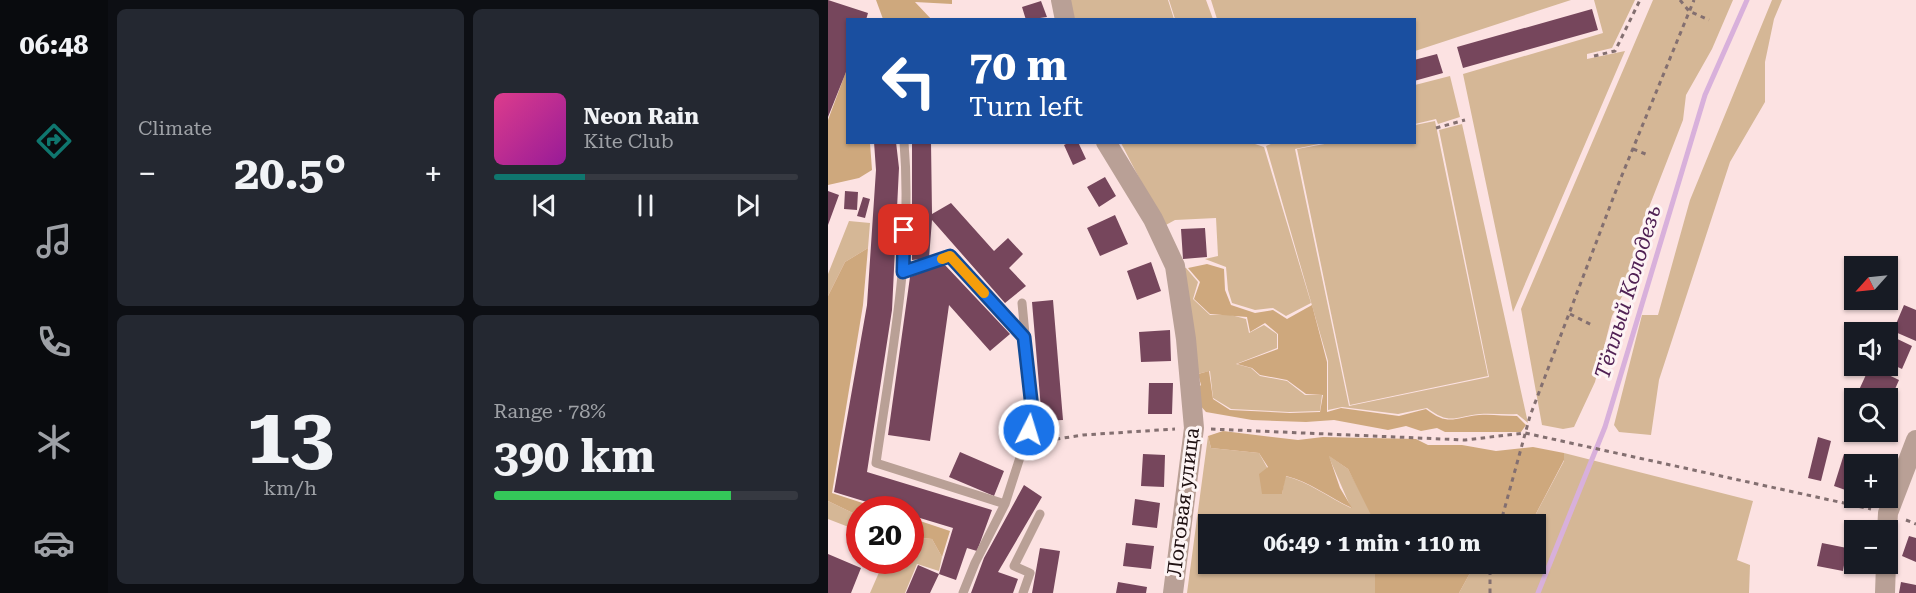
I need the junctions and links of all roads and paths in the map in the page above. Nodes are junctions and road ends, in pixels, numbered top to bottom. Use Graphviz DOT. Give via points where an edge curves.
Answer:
graph roads {
  1 [pos="1061,0"];
  2 [pos="1640,0"];
  3 [pos="1680,0"];
  4 [pos="1694,0"];
  5 [pos="1689,11"];
  6 [pos="1065,18"];
  7 [pos="1709,20"];
  8 [pos="1594,56"];
  9 [pos="1465,120"];
  10 [pos="1436,128"];
  11 [pos="904,144"];
  12 [pos="1107,144"];
  13 [pos="1633,149"];
  14 [pos="1648,155"];
  15 [pos="903,272"];
  16 [pos="1022,303"];
  17 [pos="1570,314"];
  18 [pos="1594,326"];
  19 [pos="1024,337"];
  20 [pos="1194,428"];
  21 [pos="1525,433"];
  22 [pos="1916,440"];
  23 [pos="1024,444"];
  24 [pos="1005,504"];
  25 [pos="1040,514"];
  26 [pos="1503,514"];
  27 [pos="1875,520"];
  28 [pos="1888,520"];
  29 [pos="1490,574"];
  30 [pos="1886,574"];
  31 [pos="963,593"];
  32 [pos="1023,593"];
  33 [pos="1173,593"];
  34 [pos="1490,593"];
  35 [pos="1885,593"];
  1 -- 6 [label="street"];
  2 -- 8 [label="path" via="1615,51"];
  3 -- 5 [label="path"];
  4 -- 5 [label="path"];
  5 -- 7 [label="path"];
  5 -- 13 [label="path"];
  9 -- 10 [label="path"];
  11 -- 15 [label="lane"];
  12 -- 20 [label="street, Логовая улица" via="1175,266"];
  13 -- 14 [label="path"];
  13 -- 17 [label="path"];
  15 -- 19 [label="lane" via="950,256"];
  15 -- 24 [label="lane" via="876,463"];
  16 -- 19 [label="lane"];
  17 -- 18 [label="path"];
  17 -- 21 [label="path"];
  19 -- 23 [label="lane" via="1033,417"];
  20 -- 21 [label="path" via="1465,440"];
  20 -- 23 [label="path" via="1083,435"];
  20 -- 33 [label="street, Логовая улица"];
  21 -- 26 [label="path"];
  21 -- 27 [label="path"];
  22 -- 28 [label="street"];
  23 -- 24 [label="lane"];
  24 -- 31 [label="lane"];
  25 -- 32 [label="lane" via="1014,566 1030,573"];
  29 -- 34 [label="path"];
  30 -- 35 [label="street"];
}
